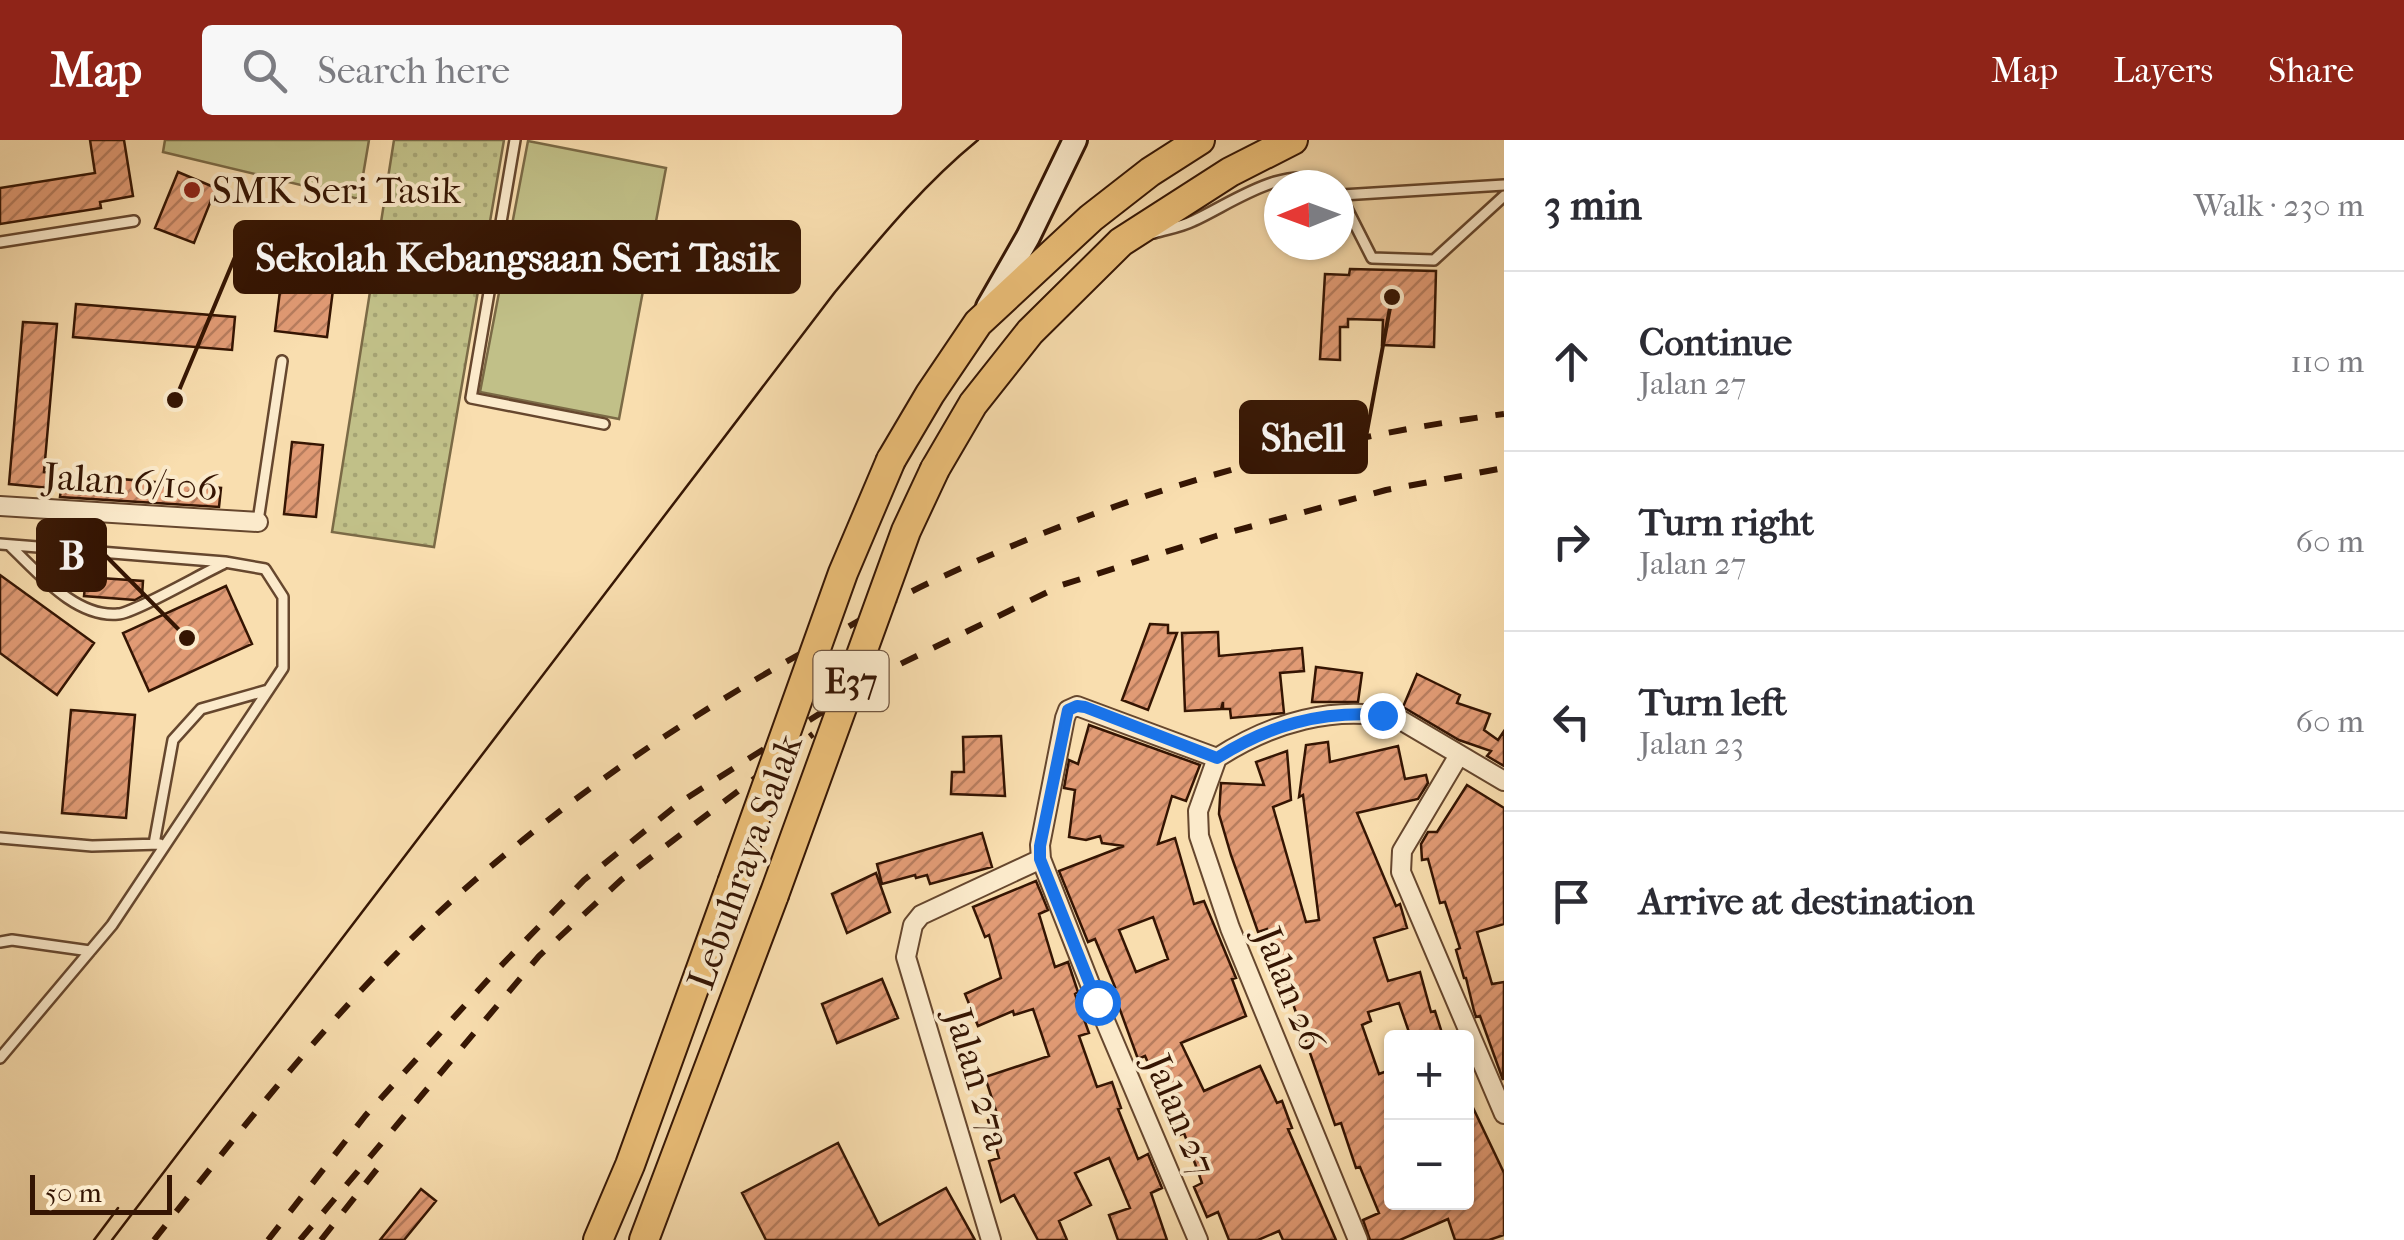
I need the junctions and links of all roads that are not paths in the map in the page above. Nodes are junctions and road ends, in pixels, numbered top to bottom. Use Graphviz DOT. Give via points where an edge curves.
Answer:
graph roads {
  1 [pos="514,140"];
  2 [pos="1075,140"];
  3 [pos="1200,140"];
  4 [pos="1293,140"];
  5 [pos="1504,185"];
  6 [pos="1264,187"];
  7 [pos="1354,193"];
  8 [pos="1504,196"];
  9 [pos="134,221"];
  10 [pos="1354,221"];
  11 [pos="0,242"];
  12 [pos="1121,242"];
  13 [pos="978,324"];
  14 [pos="282,361"];
  15 [pos="604,424"];
  16 [pos="0,506"];
  17 [pos="258,522"];
  18 [pos="4,544"];
  19 [pos="226,562"];
  20 [pos="270,690"];
  21 [pos="1459,754"];
  22 [pos="1217,758"];
  23 [pos="1504,781"];
  24 [pos="0,838"];
  25 [pos="154,844"];
  26 [pos="168,845"];
  27 [pos="1040,859"];
  28 [pos="0,942"];
  29 [pos="90,951"];
  30 [pos="4,1045"];
  31 [pos="0,1058"];
  32 [pos="1504,1114"];
  33 [pos="598,1240"];
  34 [pos="644,1240"];
  35 [pos="991,1240"];
  36 [pos="1198,1240"];
  37 [pos="1358,1240"];
  1 -- 15 [label="lane" via="471,398"];
  2 -- 13 [label="main road"];
  3 -- 13 [label="highway, Lebuhraya Salak / E37" via="1091,218"];
  4 -- 12 [label="highway, Lebuhraya Salak / E37"];
  5 -- 7 [label="lane"];
  6 -- 12 [label="lane" via="1188,224"];
  8 -- 10 [label="lane" via="1434,260 1372,258"];
  9 -- 11 [label="lane"];
  12 -- 34 [label="highway, Lebuhraya Salak / E37, bridge" via="1030,332 973,404 934,468"];
  13 -- 33 [label="highway, Lebuhraya Salak / E37, bridge" via="891,460 842,573"];
  14 -- 17 [label="lane"];
  16 -- 17 [label="street, Jalan 6/106"];
  18 -- 19 [label="lane"];
  18 -- 19 [label="lane" via="90,611 120,614"];
  19 -- 20 [label="lane" via="265,568 282,597 283,668"];
  20 -- 25 [label="lane" via="201,709 173,740"];
  20 -- 26 [label="lane"];
  21 -- 22 [label="street" via="1399,719 1364,714 1282,724"];
  21 -- 23 [label="street"];
  21 -- 32 [label="street" via="1400,862"];
  22 -- 27 [label="street" via="1085,707 1068,710"];
  22 -- 37 [label="street, Jalan 26" via="1198,811 1199,836"];
  24 -- 25 [label="lane"];
  25 -- 26 [label="lane"];
  26 -- 29 [label="lane"];
  27 -- 35 [label="street, Jalan 27a" via="921,914 906,956"];
  27 -- 36 [label="street, Jalan 27"];
  28 -- 29 [label="lane"];
  29 -- 30 [label="lane"];
  30 -- 31 [label="lane"];
}
